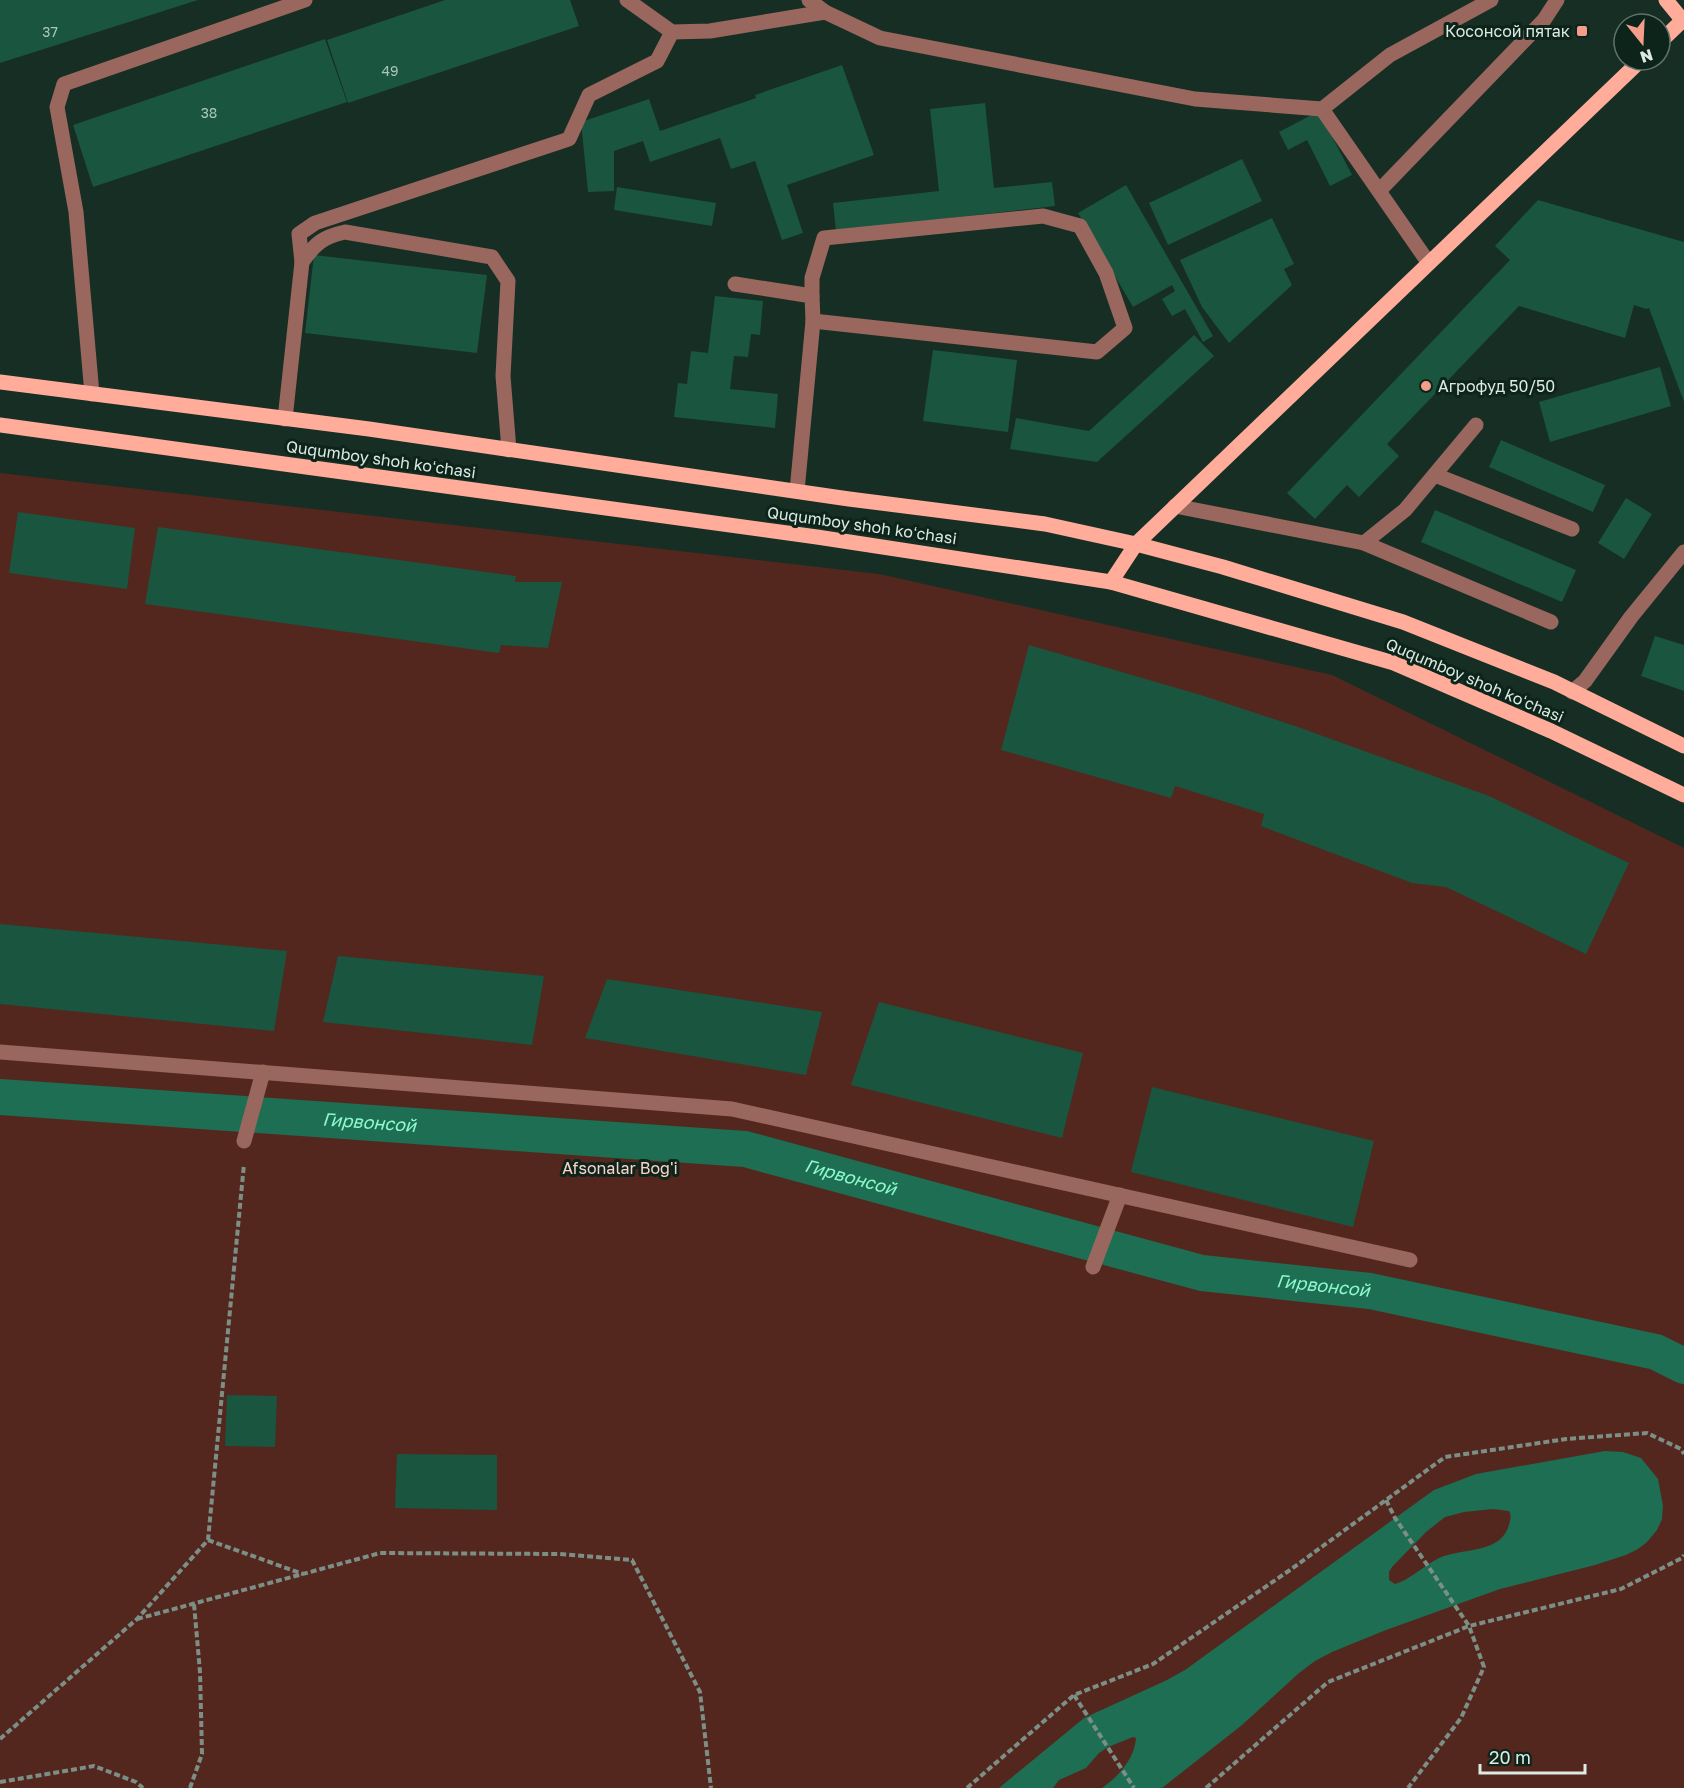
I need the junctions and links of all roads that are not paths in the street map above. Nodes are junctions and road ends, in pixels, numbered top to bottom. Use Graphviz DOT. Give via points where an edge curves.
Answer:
graph roads {
  1 [pos="305,0"];
  2 [pos="627,0"];
  3 [pos="808,0"];
  4 [pos="1491,0"];
  5 [pos="1557,0"];
  6 [pos="1666,0"];
  7 [pos="825,12"];
  8 [pos="1683,21"];
  9 [pos="672,32"];
  10 [pos="1628,72"];
  11 [pos="1322,109"];
  12 [pos="1379,191"];
  13 [pos="302,262"];
  14 [pos="1428,262"];
  15 [pos="735,284"];
  16 [pos="812,296"];
  17 [pos="813,321"];
  18 [pos="0,382"];
  19 [pos="92,394"];
  20 [pos="285,419"];
  21 [pos="0,425"];
  22 [pos="1476,425"];
  23 [pos="509,450"];
  24 [pos="1435,475"];
  25 [pos="797,491"];
  26 [pos="1175,506"];
  27 [pos="1572,529"];
  28 [pos="1364,543"];
  29 [pos="1136,544"];
  30 [pos="1684,552"];
  31 [pos="1111,582"];
  32 [pos="1551,622"];
  33 [pos="1572,692"];
  34 [pos="1684,746"];
  35 [pos="1684,795"];
  36 [pos="0,1052"];
  37 [pos="263,1072"];
  38 [pos="244,1141"];
  39 [pos="1120,1195"];
  40 [pos="1410,1260"];
  41 [pos="1093,1267"];
  1 -- 19 [label="street" via="64,84 57,107 76,212"];
  2 -- 9 [label="street"];
  3 -- 7 [label="street"];
  4 -- 11 [label="street" via="1390,55"];
  5 -- 12 [label="street" via="1544,20"];
  6 -- 8 [label="main road"];
  7 -- 9 [label="street" via="710,31"];
  7 -- 11 [label="street" via="880,38 1195,99"];
  9 -- 13 [label="street" via="657,61 589,95 569,139 315,223 299,234"];
  10 -- 14 [label="main road"];
  11 -- 12 [label="street"];
  12 -- 14 [label="street"];
  13 -- 20 [label="street"];
  13 -- 23 [label="street" via="314,245 345,232 492,257 508,281 503,376"];
  14 -- 26 [label="main road"];
  15 -- 16 [label="street"];
  16 -- 17 [label="street"];
  16 -- 17 [label="street" via="812,278 824,238 1043,216 1080,226 1106,273 1125,328 1097,352"];
  17 -- 25 [label="street"];
  18 -- 19 [label="main road, Ququmboy shoh koʻchasi"];
  19 -- 20 [label="main road, Ququmboy shoh koʻchasi"];
  20 -- 23 [label="main road, Ququmboy shoh koʻchasi"];
  21 -- 31 [label="main road, Ququmboy shoh koʻchasi" via="817,537"];
  22 -- 24 [label="street"];
  23 -- 25 [label="main road, Ququmboy shoh koʻchasi"];
  24 -- 27 [label="street"];
  24 -- 28 [label="street" via="1405,510"];
  25 -- 29 [label="main road, Ququmboy shoh koʻchasi" via="1045,524"];
  26 -- 28 [label="street"];
  26 -- 29 [label="main road"];
  28 -- 32 [label="street"];
  29 -- 31 [label="main road"];
  29 -- 33 [label="main road, Ququmboy shoh koʻchasi" via="1403,622"];
  30 -- 33 [label="street" via="1585,681"];
  31 -- 35 [label="main road, Ququmboy shoh koʻchasi" via="1394,663 1551,731"];
  33 -- 34 [label="main road, Ququmboy shoh koʻchasi"];
  36 -- 37 [label="street"];
  37 -- 38 [label="street"];
  37 -- 39 [label="street" via="732,1109"];
  39 -- 40 [label="street"];
  39 -- 41 [label="street"];
}
